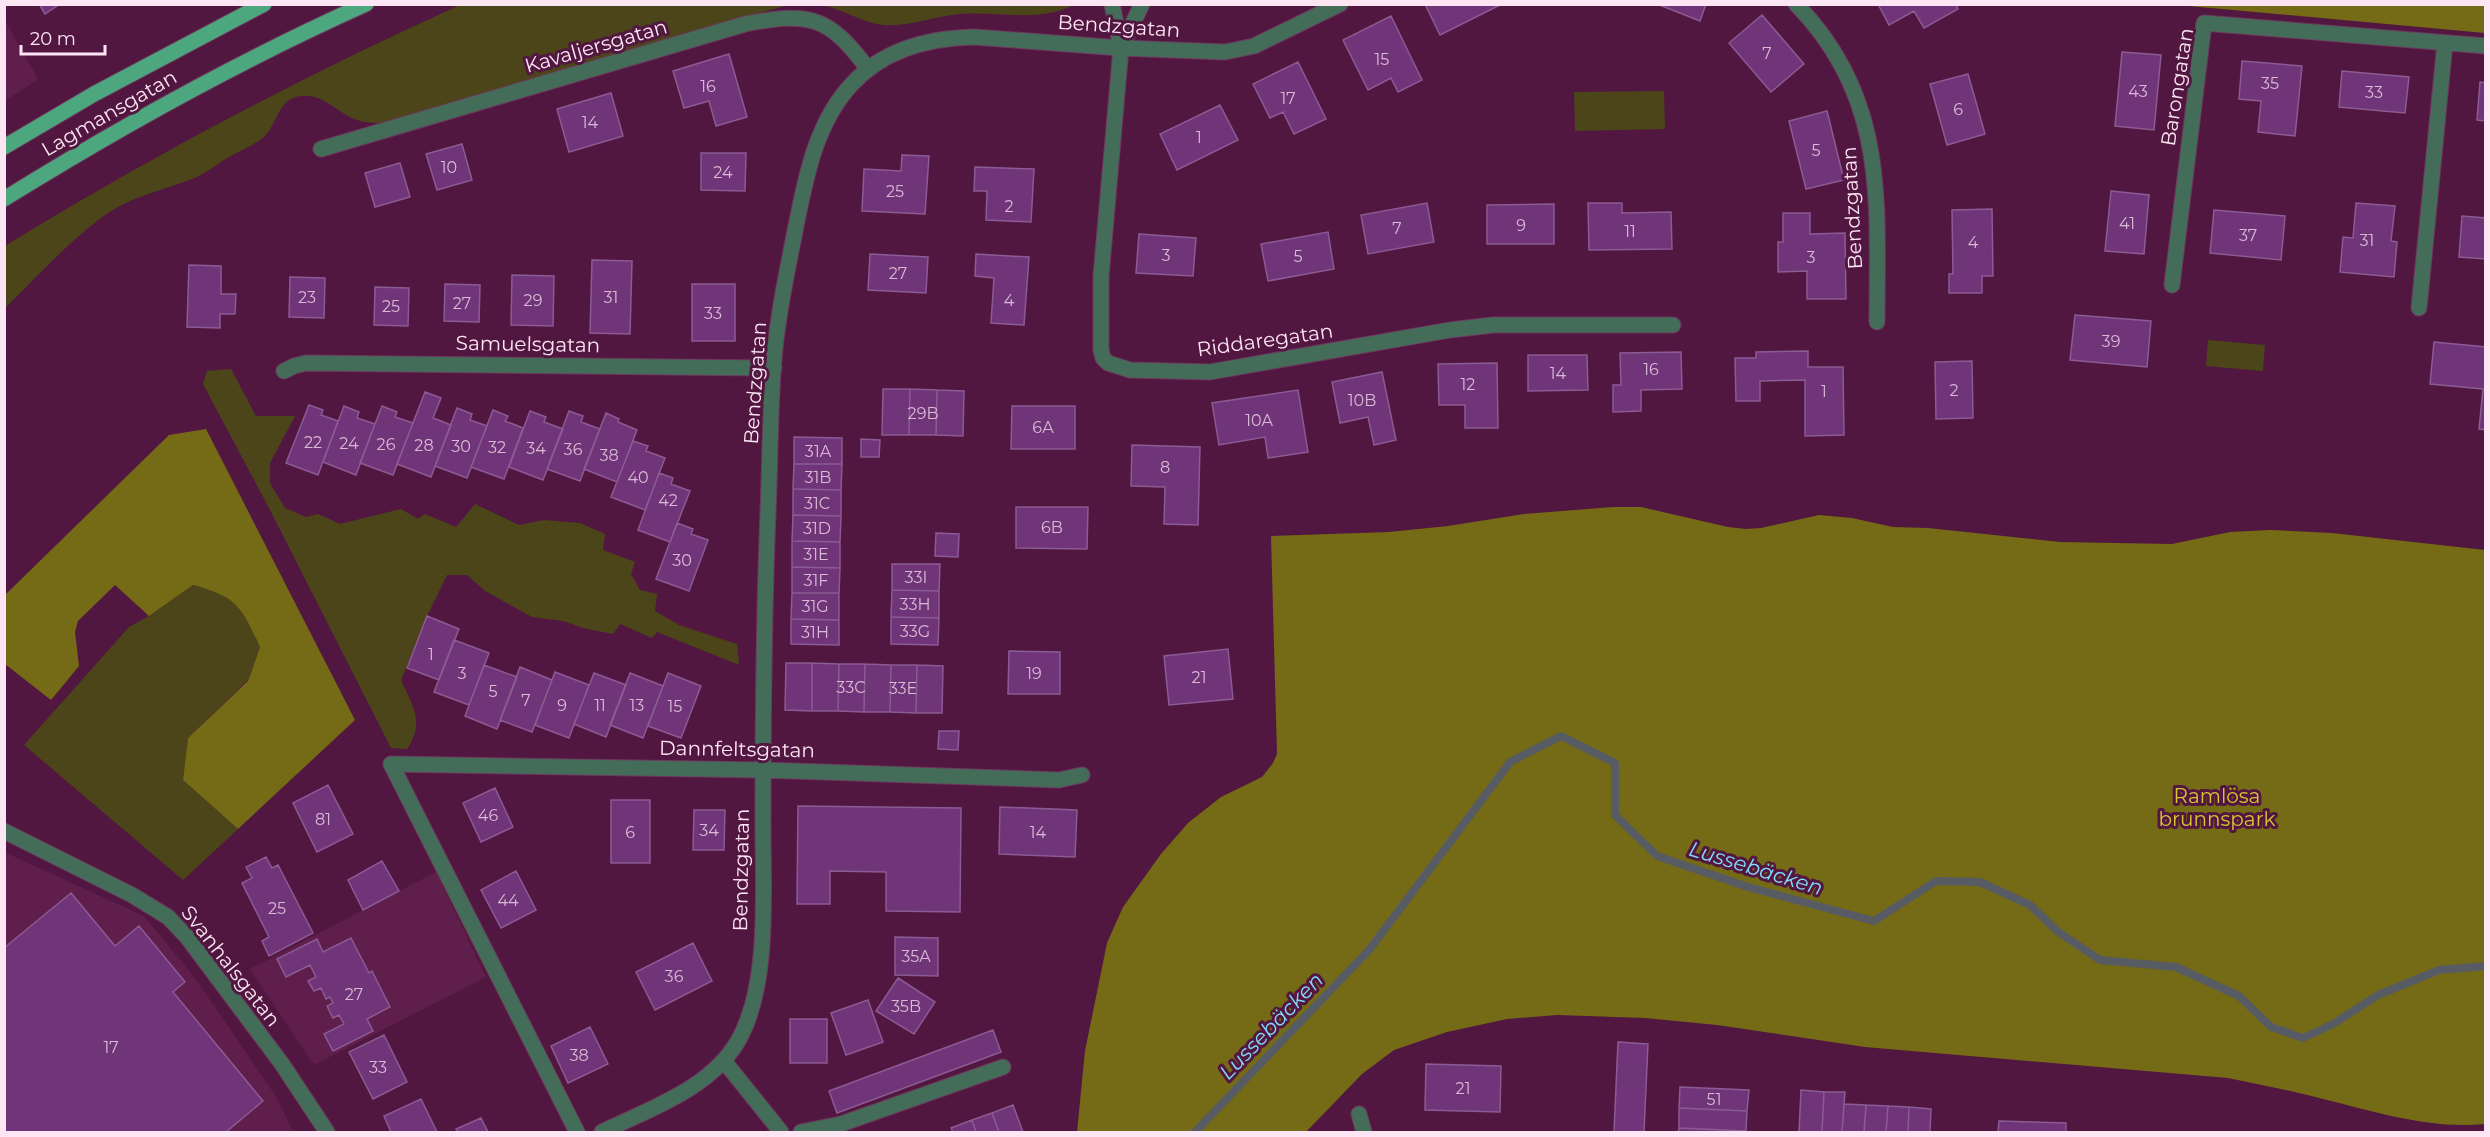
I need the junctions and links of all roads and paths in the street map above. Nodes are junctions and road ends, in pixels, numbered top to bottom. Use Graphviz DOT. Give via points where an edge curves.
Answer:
graph roads {
  1 [pos="264,4"];
  2 [pos="366,4"];
  3 [pos="1112,4"];
  4 [pos="1142,4"];
  5 [pos="1340,4"];
  6 [pos="1796,4"];
  7 [pos="2445,43"];
  8 [pos="2486,46"];
  9 [pos="1121,48"];
  10 [pos="868,69"];
  11 [pos="4,147"];
  12 [pos="321,149"];
  13 [pos="4,199"];
  14 [pos="2172,285"];
  15 [pos="2419,308"];
  16 [pos="1877,322"];
  17 [pos="1673,325"];
  18 [pos="774,368"];
  19 [pos="284,371"];
  20 [pos="763,770"];
  21 [pos="1082,775"];
  22 [pos="4,831"];
  23 [pos="724,1061"];
  24 [pos="1003,1067"];
  25 [pos="1359,1114"];
  26 [pos="327,1132"];
  27 [pos="577,1132"];
  28 [pos="602,1132"];
  29 [pos="782,1132"];
  30 [pos="801,1132"];
  31 [pos="1364,1132"];
  1 -- 11 [label="main road, Lagmansgatan" via="94,94"];
  2 -- 13 [label="main road, Lagmansgatan" via="190,91"];
  3 -- 9 [label="street, Riddaregatan"];
  4 -- 9 [label="street, Riddaregatan"];
  5 -- 9 [label="street, Bendzgatan" via="1254,46 1225,52"];
  6 -- 16 [label="street, Bendzgatan" via="1814,23 1843,68 1871,144 1877,215"];
  7 -- 8 [label="street, Barongatan"];
  7 -- 14 [label="street, Barongatan" via="2204,23"];
  7 -- 15 [label="street"];
  9 -- 10 [label="street, Bendzgatan" via="948,38 892,53"];
  9 -- 17 [label="street, Riddaregatan" via="1101,276 1101,350 1108,363 1130,370 1210,372 1493,325"];
  10 -- 12 [label="street, Kavaljersgatan" via="836,32 815,21 782,17 745,24"];
  10 -- 18 [label="street, Bendzgatan" via="837,104 814,150 787,276"];
  18 -- 19 [label="street, Samuelsgatan" via="306,363"];
  18 -- 20 [label="street, Bendzgatan" via="764,608"];
  20 -- 21 [label="street, Dannfeltsgatan" via="1059,780"];
  20 -- 23 [label="street, Bendzgatan" via="762,918 756,991 737,1041"];
  20 -- 27 [label="street, Dannfeltsgatan" via="391,764"];
  22 -- 26 [label="street, Svanhalsgatan" via="168,917 282,1064"];
  23 -- 28 [label="street, Bendzgatan" via="688,1088"];
  23 -- 29 [label="street"];
  24 -- 30 [label="street" via="841,1124"];
  25 -- 31 [label="street"];
}
